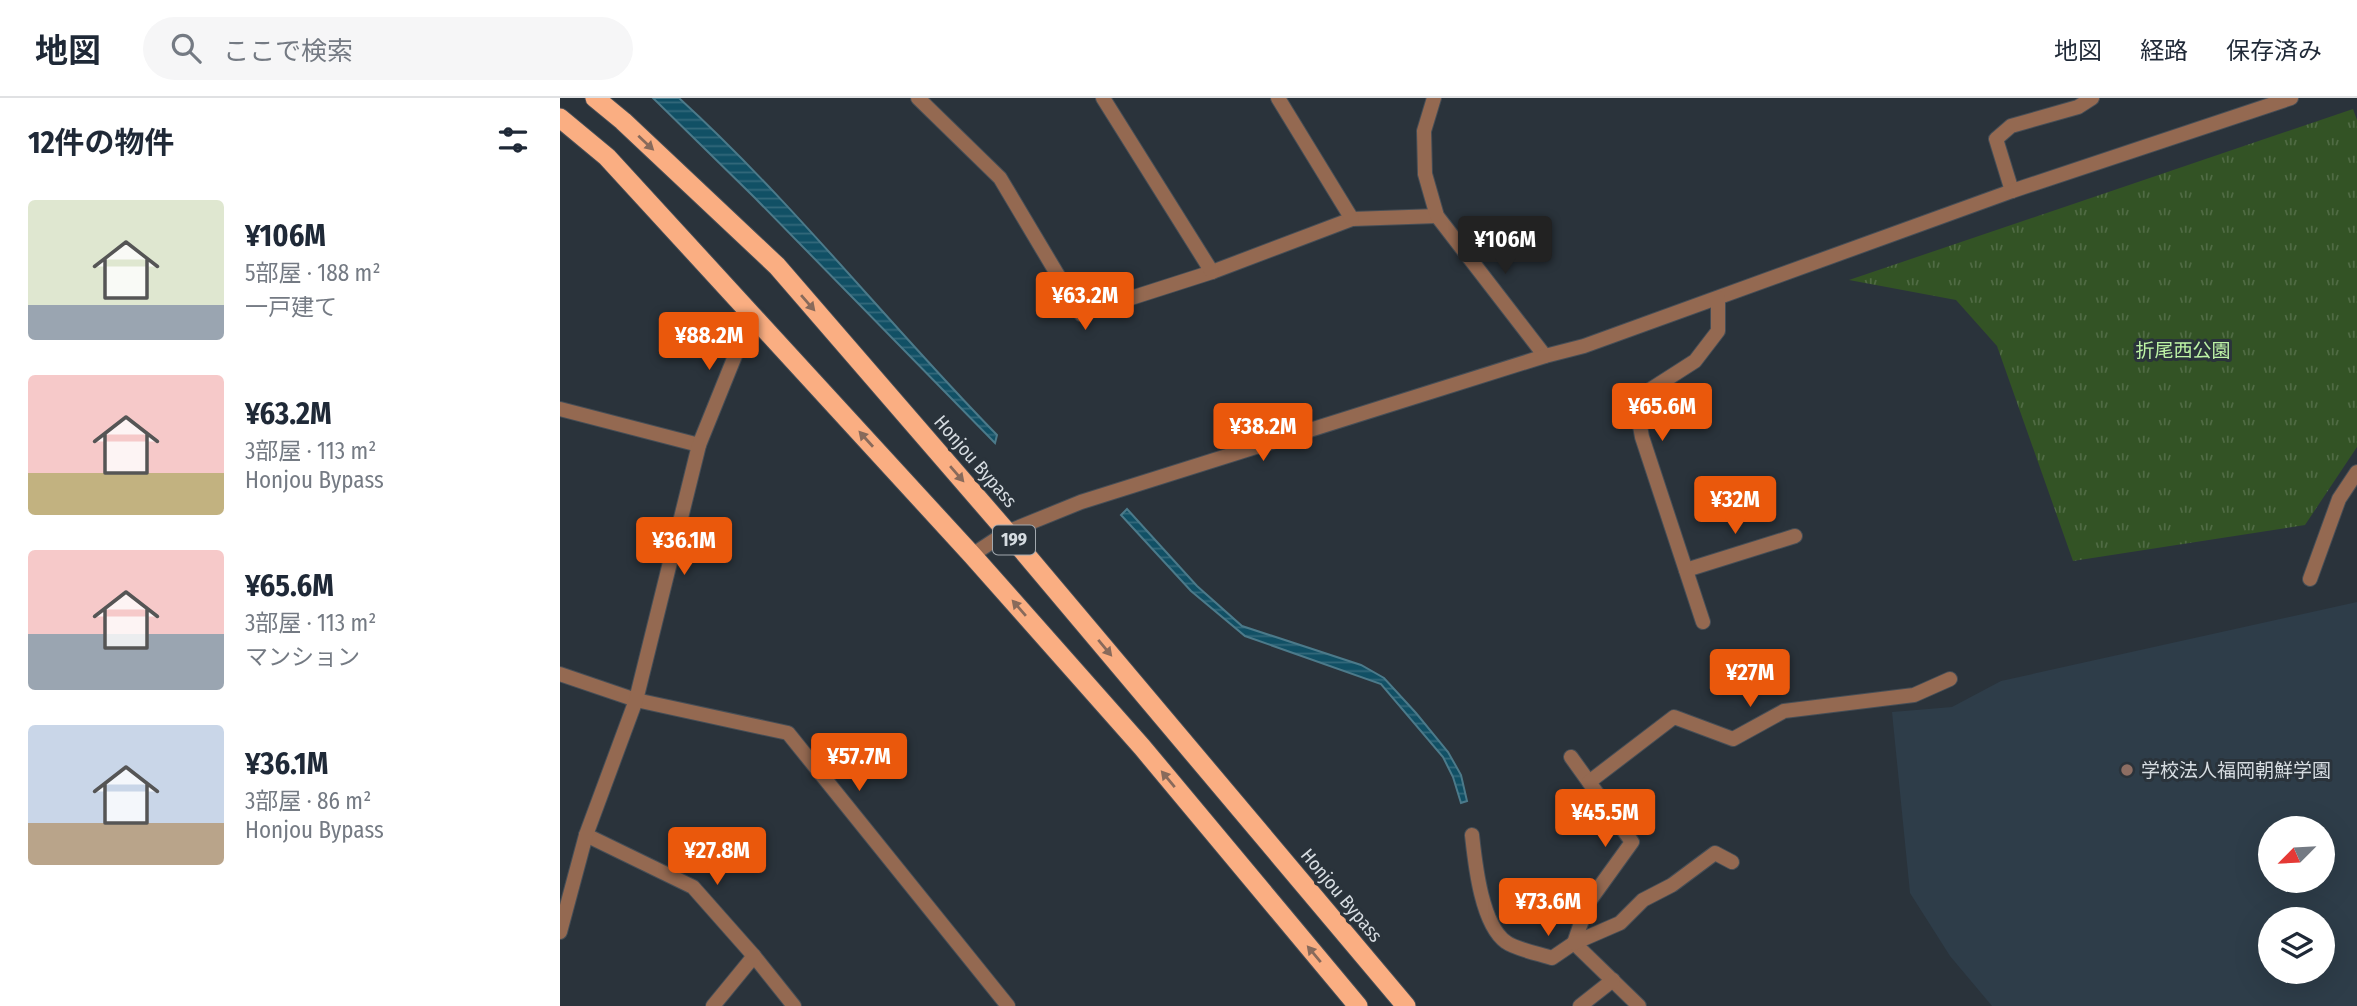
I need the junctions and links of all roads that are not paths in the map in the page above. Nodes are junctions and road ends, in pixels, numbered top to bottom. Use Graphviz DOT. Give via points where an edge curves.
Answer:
graph roads {
  1 [pos="595,98"];
  2 [pos="918,98"];
  3 [pos="1103,98"];
  4 [pos="1278,98"];
  5 [pos="1434,98"];
  6 [pos="2092,98"];
  7 [pos="2291,98"];
  8 [pos="560,118"];
  9 [pos="2012,191"];
  10 [pos="1437,216"];
  11 [pos="1352,219"];
  12 [pos="1212,272"];
  13 [pos="1718,298"];
  14 [pos="758,321"];
  15 [pos="1545,356"];
  16 [pos="560,409"];
  17 [pos="699,445"];
  18 [pos="2357,472"];
  19 [pos="1007,532"];
  20 [pos="1795,536"];
  21 [pos="972,555"];
  22 [pos="1686,570"];
  23 [pos="2311,579"];
  24 [pos="1703,622"];
  25 [pos="560,674"];
  26 [pos="1950,679"];
  27 [pos="636,700"];
  28 [pos="1571,757"];
  29 [pos="1589,782"];
  30 [pos="586,835"];
  31 [pos="1472,835"];
  32 [pos="1732,862"];
  33 [pos="564,899"];
  34 [pos="560,932"];
  35 [pos="1574,943"];
  36 [pos="754,956"];
  37 [pos="1613,980"];
  38 [pos="713,1006"];
  39 [pos="794,1006"];
  40 [pos="1008,1006"];
  41 [pos="1358,1006"];
  42 [pos="1406,1006"];
  43 [pos="1580,1006"];
  44 [pos="1639,1006"];
  1 -- 19 [label="highway, Honjou Bypass / 199, one-way" via="776,266"];
  2 -- 12 [label="street" via="1000,178 1081,314"];
  3 -- 12 [label="street"];
  4 -- 11 [label="street"];
  5 -- 10 [label="street" via="1424,131 1425,174"];
  6 -- 9 [label="street" via="2078,107 2011,126 1996,139"];
  7 -- 9 [label="street"];
  8 -- 14 [label="highway, 199" via="607,157"];
  9 -- 13 [label="street"];
  10 -- 11 [label="street"];
  10 -- 15 [label="street"];
  11 -- 12 [label="street"];
  13 -- 15 [label="street"];
  13 -- 22 [label="street" via="1718,331 1695,361 1642,395 1638,415"];
  14 -- 17 [label="street" via="739,346"];
  21 -- 14 [label="highway, 199, one-way"];
  15 -- 19 [label="street" via="1082,502"];
  16 -- 17 [label="street"];
  17 -- 27 [label="street"];
  18 -- 23 [label="street" via="2339,499"];
  19 -- 21 [label="street"];
  19 -- 42 [label="highway, Honjou Bypass / 199, one-way"];
  20 -- 22 [label="street"];
  41 -- 21 [label="highway, 199, one-way" via="1142,747"];
  22 -- 24 [label="street"];
  25 -- 27 [label="street"];
  26 -- 29 [label="street" via="1914,695 1784,711 1732,739 1674,717"];
  27 -- 30 [label="street"];
  27 -- 40 [label="street" via="788,733"];
  28 -- 29 [label="street"];
  29 -- 35 [label="street" via="1632,842 1588,903"];
  30 -- 33 [label="street"];
  30 -- 36 [label="street" via="693,887"];
  31 -- 35 [label="street" via="1477,883 1493,925 1506,942 1552,958"];
  32 -- 35 [label="street" via="1715,853 1643,900 1620,923"];
  33 -- 34 [label="street"];
  35 -- 37 [label="street"];
  36 -- 38 [label="street"];
  36 -- 39 [label="street"];
  37 -- 43 [label="street"];
  37 -- 44 [label="street"];
}
